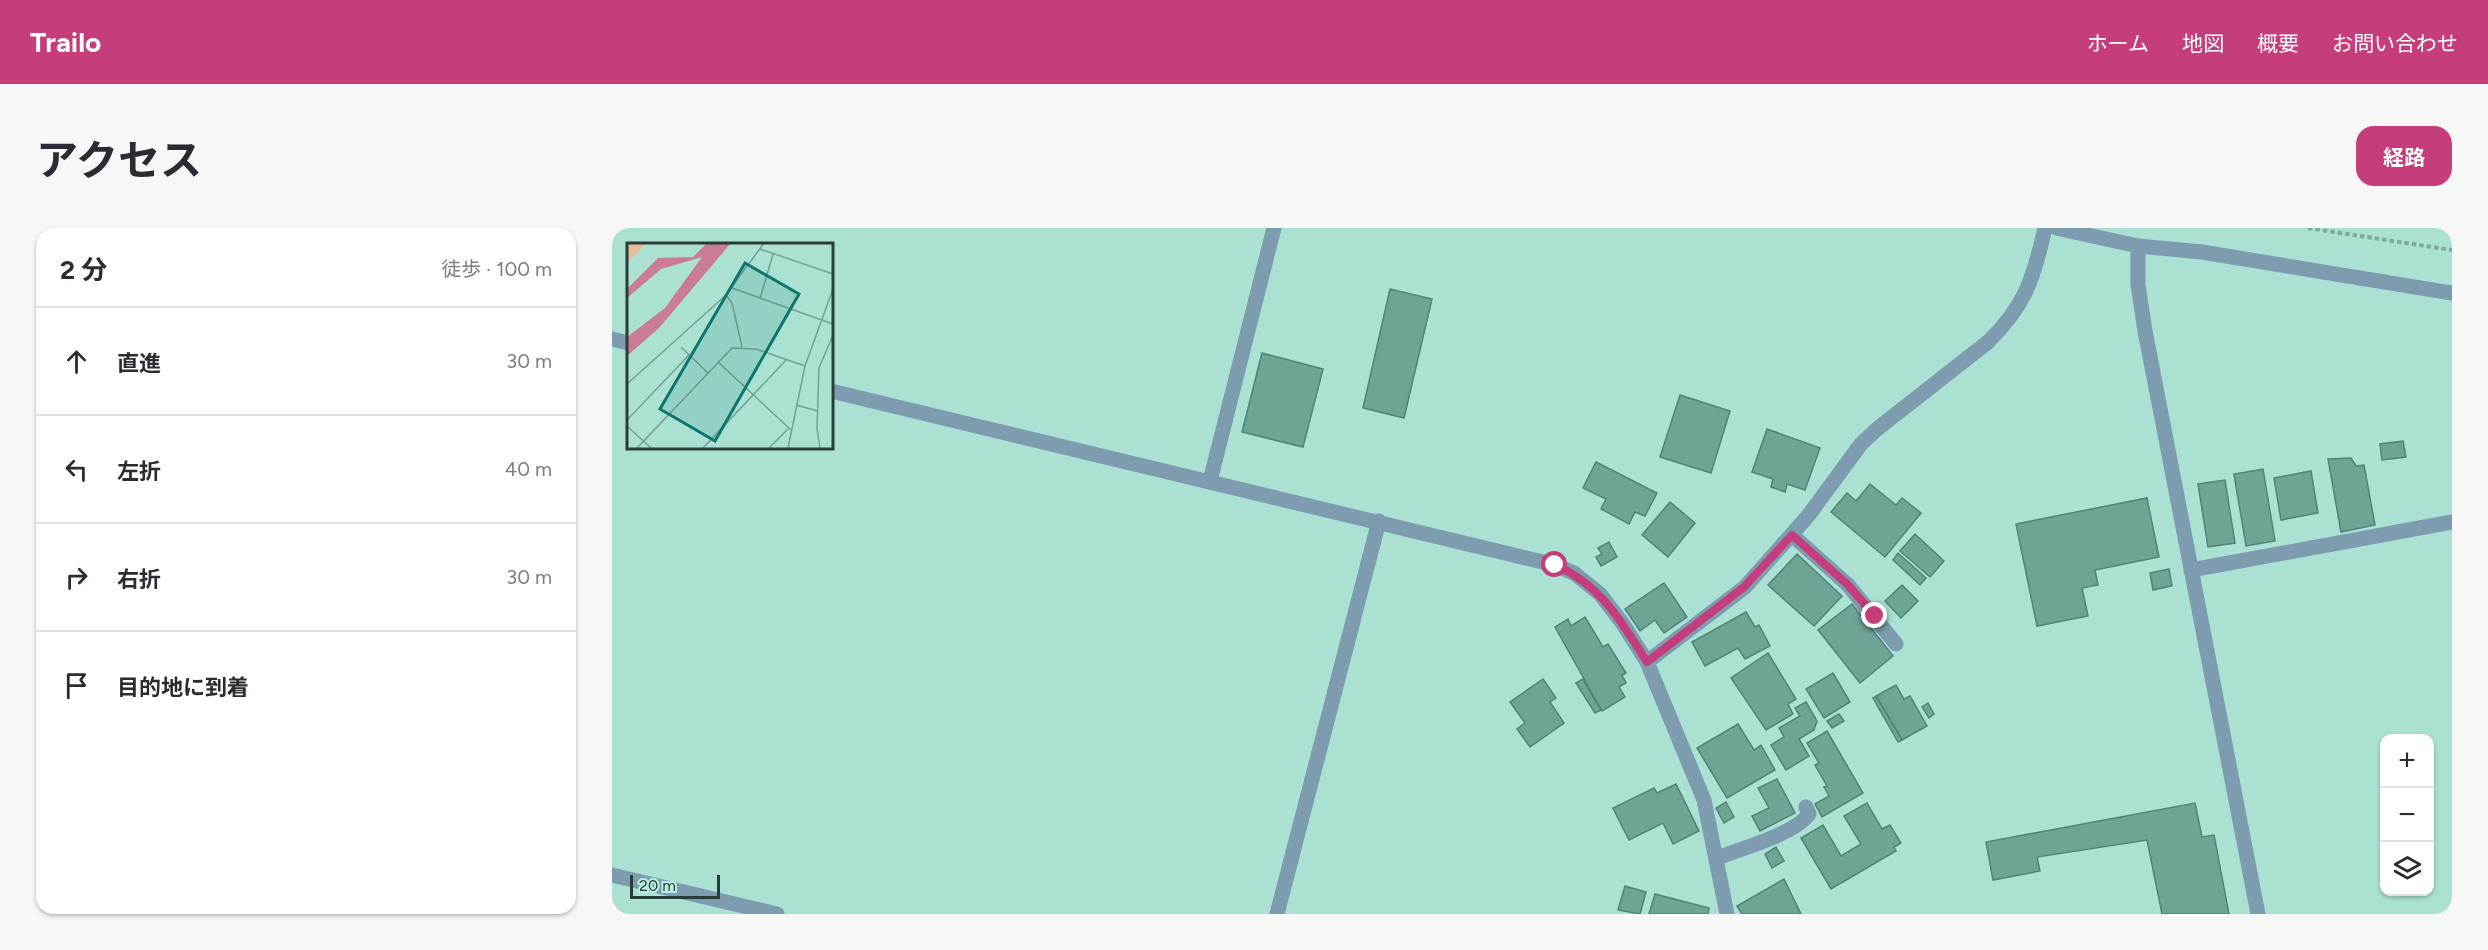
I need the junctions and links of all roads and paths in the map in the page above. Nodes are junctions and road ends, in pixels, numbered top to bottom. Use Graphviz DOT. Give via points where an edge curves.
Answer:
graph roads {
  1 [pos="1274,228"];
  2 [pos="2045,228"];
  3 [pos="2056,228"];
  4 [pos="2308,228"];
  5 [pos="2138,246"];
  6 [pos="2452,250"];
  7 [pos="2452,293"];
  8 [pos="612,339"];
  9 [pos="627,343"];
  10 [pos="832,391"];
  11 [pos="1210,481"];
  12 [pos="1379,520"];
  13 [pos="2452,522"];
  14 [pos="1792,535"];
  15 [pos="2191,570"];
  16 [pos="1896,644"];
  17 [pos="1647,662"];
  18 [pos="1806,807"];
  19 [pos="1717,858"];
  20 [pos="612,875"];
  21 [pos="777,914"];
  22 [pos="1277,914"];
  23 [pos="1728,914"];
  24 [pos="2258,914"];
  1 -- 11 [label="street"];
  2 -- 14 [label="street" via="2034,276 2021,304 2004,326 1861,444"];
  3 -- 5 [label="street"];
  4 -- 6 [label="path"];
  5 -- 7 [label="street" via="2202,252"];
  5 -- 15 [label="street" via="2138,285 2145,331"];
  8 -- 9 [label="street"];
  10 -- 11 [label="street"];
  11 -- 12 [label="street"];
  12 -- 17 [label="street" via="1574,573 1600,594"];
  12 -- 22 [label="street"];
  13 -- 15 [label="street"];
  14 -- 16 [label="street" via="1848,585"];
  14 -- 17 [label="street" via="1744,587"];
  15 -- 24 [label="street"];
  17 -- 19 [label="street" via="1704,800"];
  18 -- 19 [label="street" via="1809,814 1805,819 1786,831"];
  19 -- 23 [label="street"];
  20 -- 21 [label="street"];
}
